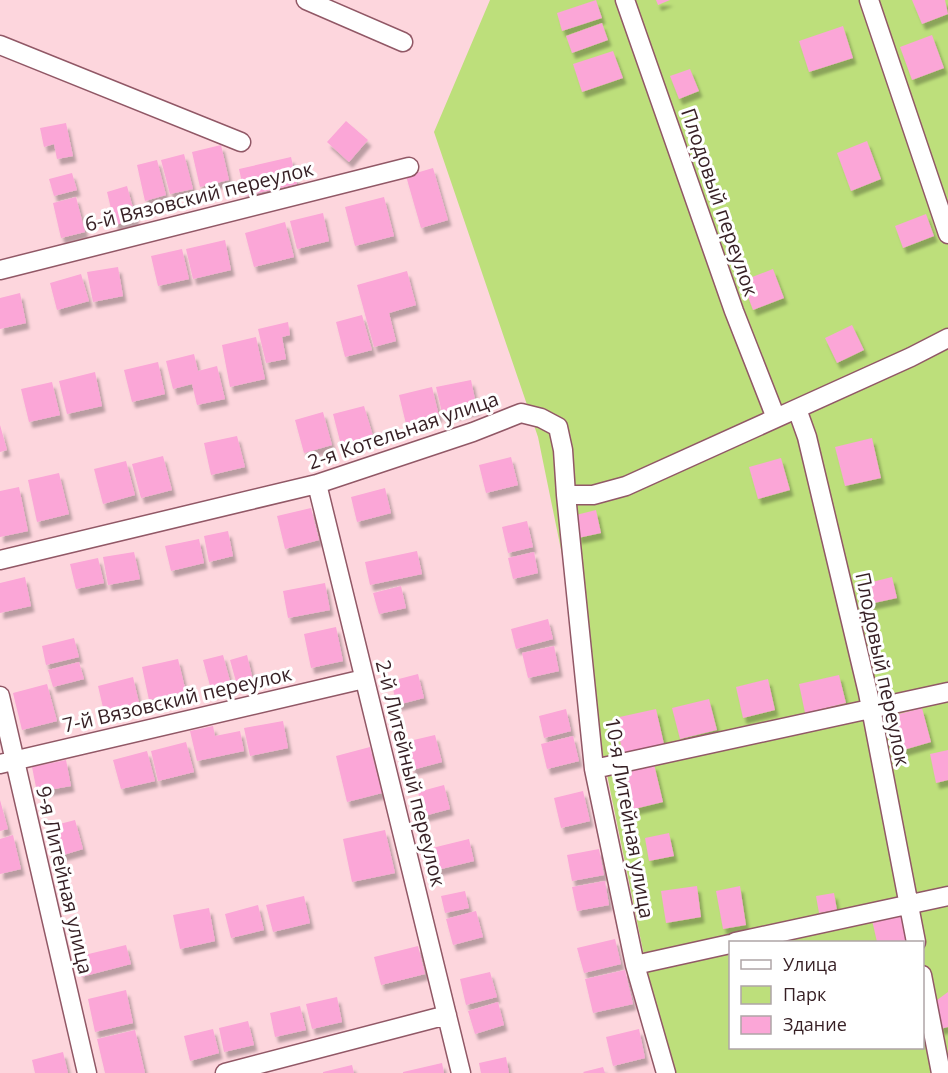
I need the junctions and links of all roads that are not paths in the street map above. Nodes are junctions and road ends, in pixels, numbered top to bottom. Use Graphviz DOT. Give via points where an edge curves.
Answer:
graph roads {
  1 [pos="306,0"];
  2 [pos="625,0"];
  3 [pos="869,0"];
  4 [pos="403,42"];
  5 [pos="0,45"];
  6 [pos="242,142"];
  7 [pos="409,167"];
  8 [pos="948,234"];
  9 [pos="0,270"];
  10 [pos="948,338"];
  11 [pos="797,408"];
  12 [pos="776,418"];
  13 [pos="317,484"];
  14 [pos="566,495"];
  15 [pos="0,560"];
  16 [pos="364,679"];
  17 [pos="948,692"];
  18 [pos="0,696"];
  19 [pos="871,709"];
  20 [pos="7,762"];
  21 [pos="594,769"];
  22 [pos="948,896"];
  23 [pos="909,904"];
  24 [pos="740,941"];
  25 [pos="916,941"];
  26 [pos="729,944"];
  27 [pos="635,964"];
  28 [pos="924,985"];
  29 [pos="447,1016"];
  30 [pos="87,1073"];
  31 [pos="225,1073"];
  32 [pos="461,1073"];
  33 [pos="666,1073"];
  34 [pos="941,1073"];
  1 -- 4 [label="street"];
  2 -- 12 [label="street, Плодовый переулок" via="734,311"];
  3 -- 8 [label="street"];
  5 -- 6 [label="street"];
  7 -- 9 [label="street, 6-й Вязовский переулок"];
  10 -- 11 [label="street"];
  11 -- 12 [label="street"];
  11 -- 19 [label="street, Плодовый переулок"];
  12 -- 14 [label="street" via="626,486 593,495"];
  13 -- 14 [label="street, 2-я Котельная улица" via="520,413 558,427"];
  13 -- 15 [label="street, 2-я Котельная улица"];
  13 -- 16 [label="street, 2-й Литейный переулок"];
  14 -- 21 [label="street, 10-я Литейная улица"];
  16 -- 20 [label="street, 7-й Вязовский переулок"];
  16 -- 29 [label="street, 2-й Литейный переулок"];
  17 -- 19 [label="street"];
  18 -- 20 [label="street, 9-я Литейная улица"];
  19 -- 21 [label="street"];
  19 -- 23 [label="street, Плодовый переулок"];
  20 -- 30 [label="street, 9-я Литейная улица"];
  21 -- 27 [label="street, 10-я Литейная улица"];
  22 -- 23 [label="street"];
  23 -- 24 [label="street"];
  23 -- 25 [label="street, Плодовый переулок"];
  26 -- 27 [label="street"];
  27 -- 33 [label="street, 10-я Литейная улица"];
  28 -- 34 [label="street"];
  29 -- 31 [label="street"];
  29 -- 32 [label="street, 2-й Литейный переулок"];
}
